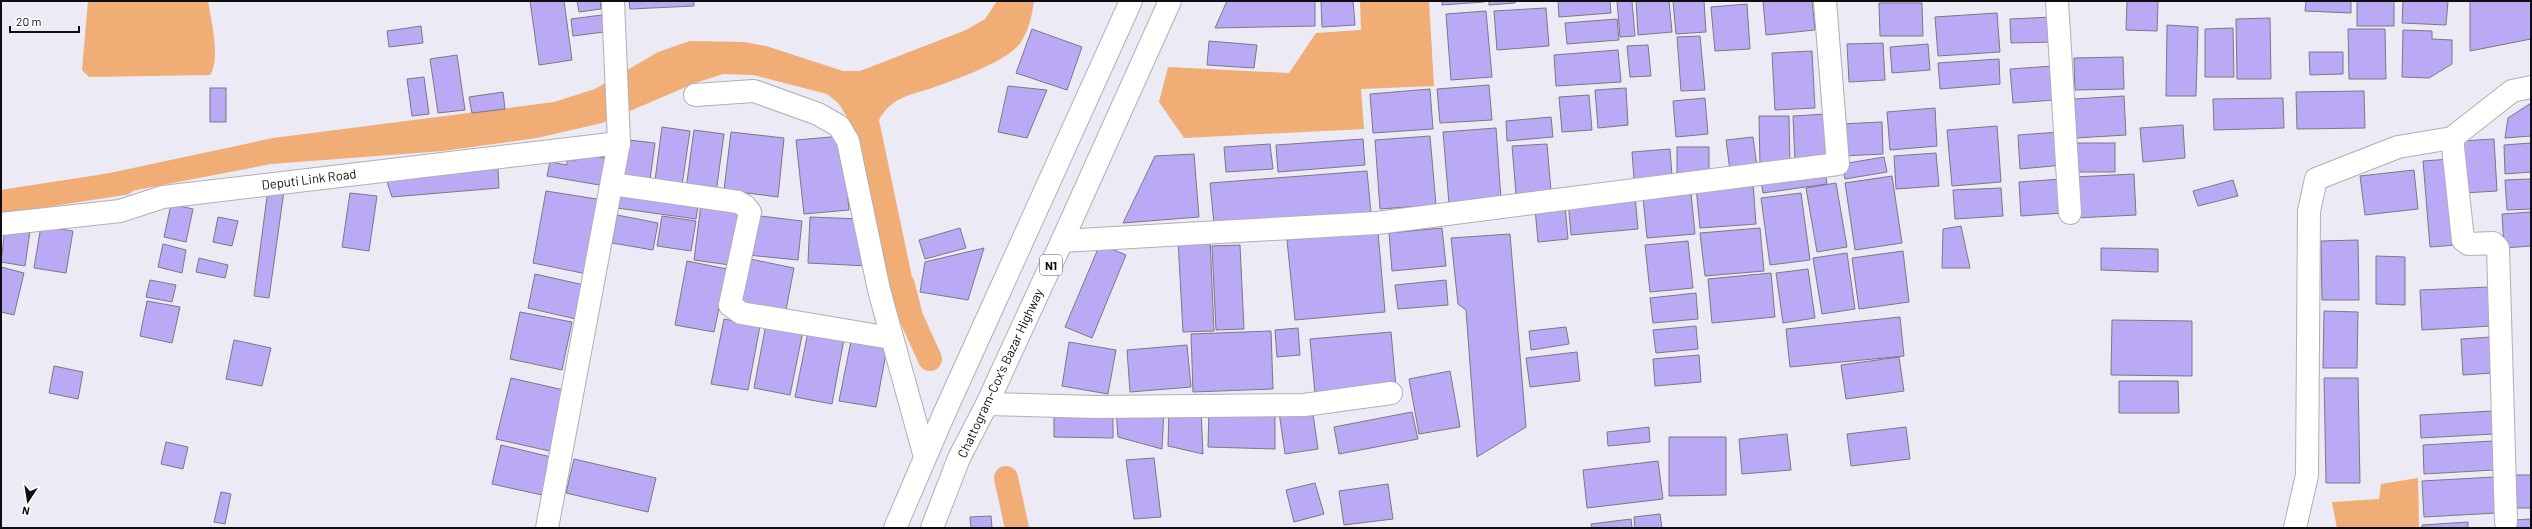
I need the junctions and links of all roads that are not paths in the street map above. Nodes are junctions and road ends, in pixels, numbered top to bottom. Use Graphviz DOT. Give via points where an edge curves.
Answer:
graph roads {
  1 [pos="613,1"];
  2 [pos="1131,1"];
  3 [pos="1170,1"];
  4 [pos="1825,1"];
  5 [pos="2057,1"];
  6 [pos="2531,87"];
  7 [pos="695,94"];
  8 [pos="2452,138"];
  9 [pos="619,143"];
  10 [pos="612,184"];
  11 [pos="2070,213"];
  12 [pos="1,224"];
  13 [pos="1062,241"];
  14 [pos="891,338"];
  15 [pos="1392,393"];
  16 [pos="987,404"];
  17 [pos="925,457"];
  18 [pos="2506,522"];
  19 [pos="547,528"];
  20 [pos="895,528"];
  21 [pos="932,528"];
  22 [pos="2295,528"];
  1 -- 9 [label="main road"];
  2 -- 17 [label="main road"];
  3 -- 13 [label="main road, Chattogram-Cox's Bazar Highway / N1"];
  4 -- 13 [label="main road" via="1838,164 1377,223"];
  5 -- 11 [label="main road"];
  6 -- 8 [label="main road" via="2512,91"];
  7 -- 14 [label="main road" via="754,91 818,114 839,126 848,141"];
  8 -- 18 [label="main road" via="2463,240 2468,244 2493,243 2498,248"];
  8 -- 22 [label="main road" via="2398,147 2316,179 2309,211 2306,475"];
  9 -- 10 [label="main road"];
  9 -- 12 [label="main road, Deputi Link Road" via="171,196 120,211"];
  10 -- 14 [label="main road" via="738,202 745,206 750,212 730,305 741,314"];
  10 -- 19 [label="main road"];
  13 -- 16 [label="main road, Chattogram-Cox's Bazar Highway / N1"];
  14 -- 17 [label="main road"];
  15 -- 16 [label="main road" via="1304,405 1096,407"];
  16 -- 21 [label="main road, Chattogram-Cox's Bazar Highway / N1" via="959,458"];
  17 -- 20 [label="main road"];
}
